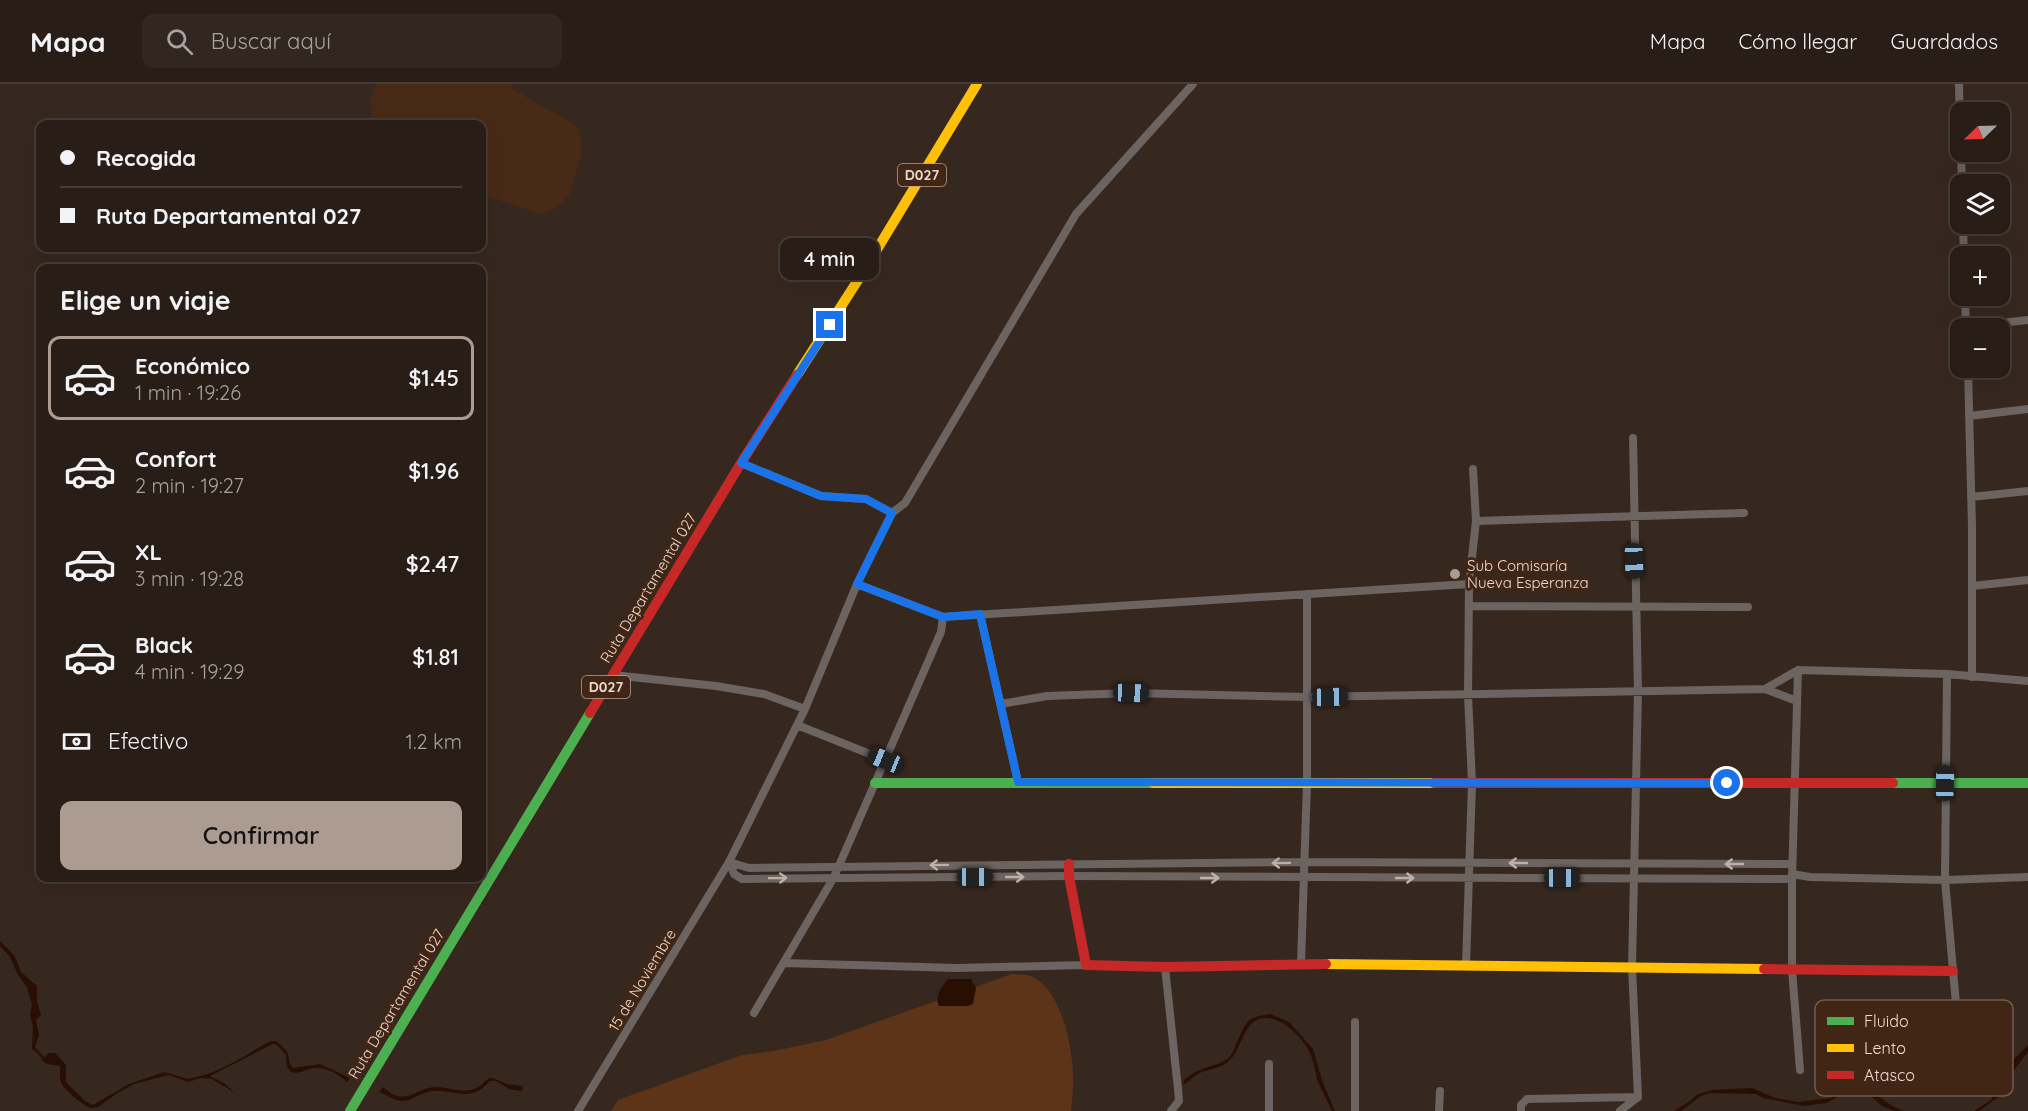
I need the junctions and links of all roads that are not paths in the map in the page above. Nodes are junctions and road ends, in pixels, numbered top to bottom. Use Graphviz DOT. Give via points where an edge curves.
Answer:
graph roads {
  1 [pos="977,84"];
  2 [pos="1193,84"];
  3 [pos="1959,84"];
  4 [pos="1959,102"];
  5 [pos="2028,320"];
  6 [pos="2010,322"];
  7 [pos="1968,378"];
  8 [pos="2028,410"];
  9 [pos="1969,416"];
  10 [pos="1633,438"];
  11 [pos="741,463"];
  12 [pos="1473,469"];
  13 [pos="2028,491"];
  14 [pos="1971,497"];
  15 [pos="892,513"];
  16 [pos="1744,513"];
  17 [pos="1633,517"];
  18 [pos="1476,521"];
  19 [pos="2028,580"];
  20 [pos="857,584"];
  21 [pos="1469,584"];
  22 [pos="1972,586"];
  23 [pos="1307,594"];
  24 [pos="1469,606"];
  25 [pos="1635,606"];
  26 [pos="1748,607"];
  27 [pos="980,614"];
  28 [pos="943,617"];
  29 [pos="1798,670"];
  30 [pos="1947,674"];
  31 [pos="613,675"];
  32 [pos="1972,677"];
  33 [pos="2028,681"];
  34 [pos="1765,689"];
  35 [pos="1638,692"];
  36 [pos="1468,695"];
  37 [pos="1307,697"];
  38 [pos="1797,701"];
  39 [pos="1001,704"];
  40 [pos="805,709"];
  41 [pos="797,725"];
  42 [pos="885,760"];
  43 [pos="1018,782"];
  44 [pos="1635,782"];
  45 [pos="875,783"];
  46 [pos="1307,783"];
  47 [pos="1472,783"];
  48 [pos="1945,783"];
  49 [pos="2028,783"];
  50 [pos="1795,784"];
  51 [pos="729,862"];
  52 [pos="1304,862"];
  53 [pos="1468,862"];
  54 [pos="1633,863"];
  55 [pos="1069,864"];
  56 [pos="1792,864"];
  57 [pos="838,866"];
  58 [pos="1069,876"];
  59 [pos="834,877"];
  60 [pos="1792,877"];
  61 [pos="1468,878"];
  62 [pos="1633,878"];
  63 [pos="2028,878"];
  64 [pos="1304,879"];
  65 [pos="1945,880"];
  66 [pos="784,963"];
  67 [pos="1301,964"];
  68 [pos="1086,965"];
  69 [pos="1466,966"];
  70 [pos="1165,967"];
  71 [pos="1632,968"];
  72 [pos="1792,969"];
  73 [pos="1953,971"];
  74 [pos="1956,1000"];
  75 [pos="754,1013"];
  76 [pos="1354,1022"];
  77 [pos="1269,1064"];
  78 [pos="1800,1070"];
  79 [pos="1440,1091"];
  80 [pos="1638,1097"];
  81 [pos="1179,1101"];
  82 [pos="350,1111"];
  83 [pos="578,1111"];
  84 [pos="1171,1111"];
  85 [pos="1178,1111"];
  86 [pos="1269,1111"];
  87 [pos="1355,1111"];
  88 [pos="1439,1111"];
  89 [pos="1521,1111"];
  90 [pos="1620,1111"];
  1 -- 11 [label="street, Ruta Departamental 027 / D027"];
  2 -- 15 [label="street, 15 de Noviembre" via="1077,214 905,503"];
  3 -- 4 [label="street"];
  5 -- 6 [label="street"];
  7 -- 9 [label="street"];
  8 -- 9 [label="street"];
  9 -- 14 [label="street"];
  10 -- 17 [label="street"];
  11 -- 15 [label="street" via="821,496 866,499"];
  11 -- 31 [label="street, Ruta Departamental 027 / D027"];
  12 -- 18 [label="street"];
  13 -- 14 [label="street"];
  14 -- 22 [label="street"];
  15 -- 20 [label="street, 15 de Noviembre"];
  16 -- 17 [label="street"];
  17 -- 18 [label="street"];
  17 -- 25 [label="street"];
  18 -- 21 [label="street"];
  19 -- 22 [label="street"];
  20 -- 28 [label="street"];
  20 -- 40 [label="street, 15 de Noviembre"];
  21 -- 23 [label="street"];
  21 -- 24 [label="street"];
  22 -- 32 [label="street"];
  23 -- 27 [label="street"];
  23 -- 37 [label="street"];
  24 -- 25 [label="street"];
  24 -- 36 [label="street"];
  25 -- 26 [label="street"];
  25 -- 35 [label="street"];
  27 -- 28 [label="street"];
  27 -- 39 [label="street"];
  28 -- 42 [label="street" via="941,632"];
  29 -- 30 [label="street"];
  29 -- 34 [label="street"];
  29 -- 38 [label="street"];
  30 -- 32 [label="street"];
  30 -- 48 [label="street"];
  31 -- 40 [label="street" via="725,687 764,694"];
  31 -- 82 [label="street, Ruta Departamental 027 / D027"];
  32 -- 33 [label="street"];
  34 -- 35 [label="street"];
  34 -- 38 [label="street"];
  35 -- 36 [label="street"];
  35 -- 44 [label="street"];
  36 -- 37 [label="street"];
  36 -- 47 [label="street"];
  37 -- 39 [label="street" via="1131,693 1047,696"];
  37 -- 46 [label="street"];
  38 -- 50 [label="street"];
  39 -- 43 [label="street"];
  40 -- 41 [label="street, 15 de Noviembre"];
  41 -- 42 [label="street"];
  41 -- 51 [label="street, 15 de Noviembre"];
  42 -- 45 [label="street"];
  43 -- 45 [label="street"];
  43 -- 46 [label="street"];
  44 -- 47 [label="street"];
  44 -- 50 [label="street"];
  44 -- 54 [label="street"];
  45 -- 57 [label="street"];
  46 -- 47 [label="street"];
  46 -- 52 [label="street"];
  47 -- 53 [label="street"];
  48 -- 49 [label="street"];
  48 -- 50 [label="street"];
  48 -- 65 [label="street"];
  50 -- 56 [label="street"];
  51 -- 57 [label="street" via="749,868"];
  51 -- 59 [label="street, one-way" via="734,874 742,879"];
  51 -- 83 [label="street, 15 de Noviembre"];
  52 -- 53 [label="street"];
  52 -- 55 [label="street, one-way"];
  52 -- 64 [label="street"];
  54 -- 53 [label="street, one-way"];
  53 -- 61 [label="street"];
  56 -- 54 [label="street, one-way"];
  54 -- 62 [label="street"];
  55 -- 57 [label="street, one-way"];
  55 -- 58 [label="street"];
  56 -- 60 [label="street"];
  57 -- 59 [label="street"];
  59 -- 58 [label="street, one-way"];
  58 -- 64 [label="street, one-way"];
  58 -- 68 [label="street"];
  59 -- 66 [label="street"];
  60 -- 62 [label="street"];
  60 -- 65 [label="street"];
  60 -- 72 [label="street"];
  61 -- 62 [label="street"];
  64 -- 61 [label="street, one-way"];
  61 -- 69 [label="street"];
  62 -- 71 [label="street"];
  63 -- 65 [label="street"];
  64 -- 67 [label="street"];
  65 -- 73 [label="street"];
  66 -- 68 [label="street" via="957,968"];
  66 -- 75 [label="street"];
  67 -- 69 [label="street"];
  67 -- 70 [label="street"];
  68 -- 70 [label="street"];
  69 -- 71 [label="street"];
  70 -- 81 [label="street"];
  71 -- 72 [label="street"];
  71 -- 80 [label="street"];
  72 -- 73 [label="street"];
  72 -- 78 [label="street"];
  73 -- 74 [label="street"];
  76 -- 87 [label="street"];
  77 -- 86 [label="street"];
  79 -- 88 [label="street"];
  80 -- 89 [label="street" via="1527,1099"];
  80 -- 90 [label="street"];
  81 -- 84 [label="street"];
  81 -- 85 [label="street"];
}
